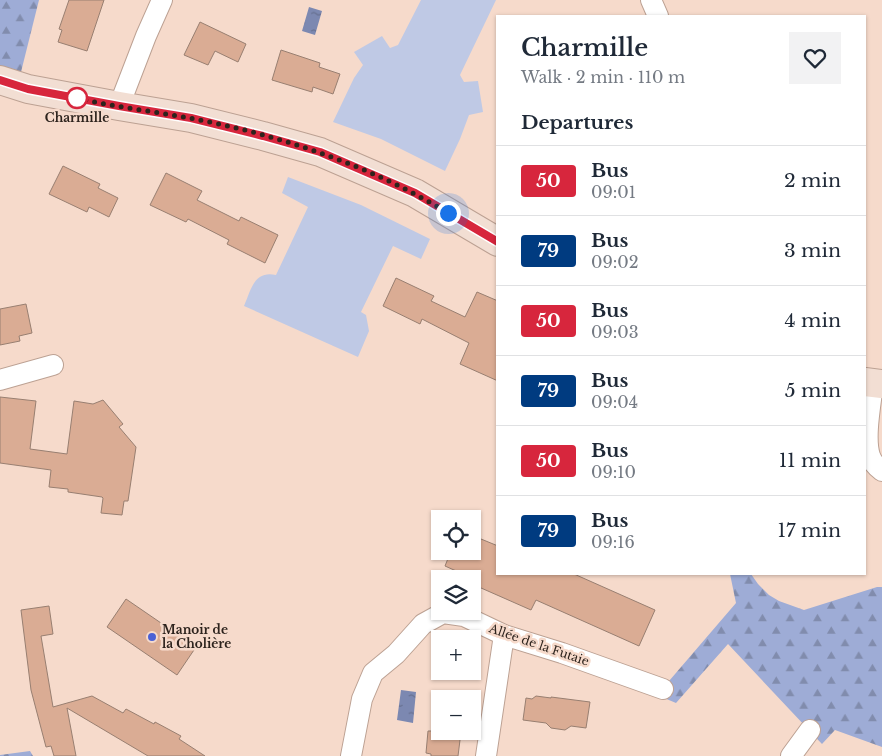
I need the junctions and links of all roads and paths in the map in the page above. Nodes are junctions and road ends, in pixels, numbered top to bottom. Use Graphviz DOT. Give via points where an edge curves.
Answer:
graph roads {
  1 [pos="162,0"];
  2 [pos="651,0"];
  3 [pos="658,15"];
  4 [pos="0,80"];
  5 [pos="119,106"];
  6 [pos="496,241"];
  7 [pos="53,365"];
  8 [pos="0,380"];
  9 [pos="873,383"];
  10 [pos="882,471"];
  11 [pos="504,635"];
  12 [pos="663,688"];
  13 [pos="810,730"];
  14 [pos="351,756"];
  15 [pos="486,756"];
  16 [pos="791,756"];
  1 -- 5 [label="street"];
  2 -- 3 [label="street"];
  4 -- 5 [label="street" via="28,89"];
  5 -- 6 [label="street" via="191,118 320,152 415,193"];
  7 -- 8 [label="street"];
  9 -- 10 [label="street" via="868,432 870,456"];
  11 -- 12 [label="street, Allée de la Futaie"];
  11 -- 14 [label="street, Allée de la Futaie" via="464,616 443,613 423,624 396,654 373,673 362,699"];
  11 -- 15 [label="street"];
  13 -- 16 [label="street"];
}
